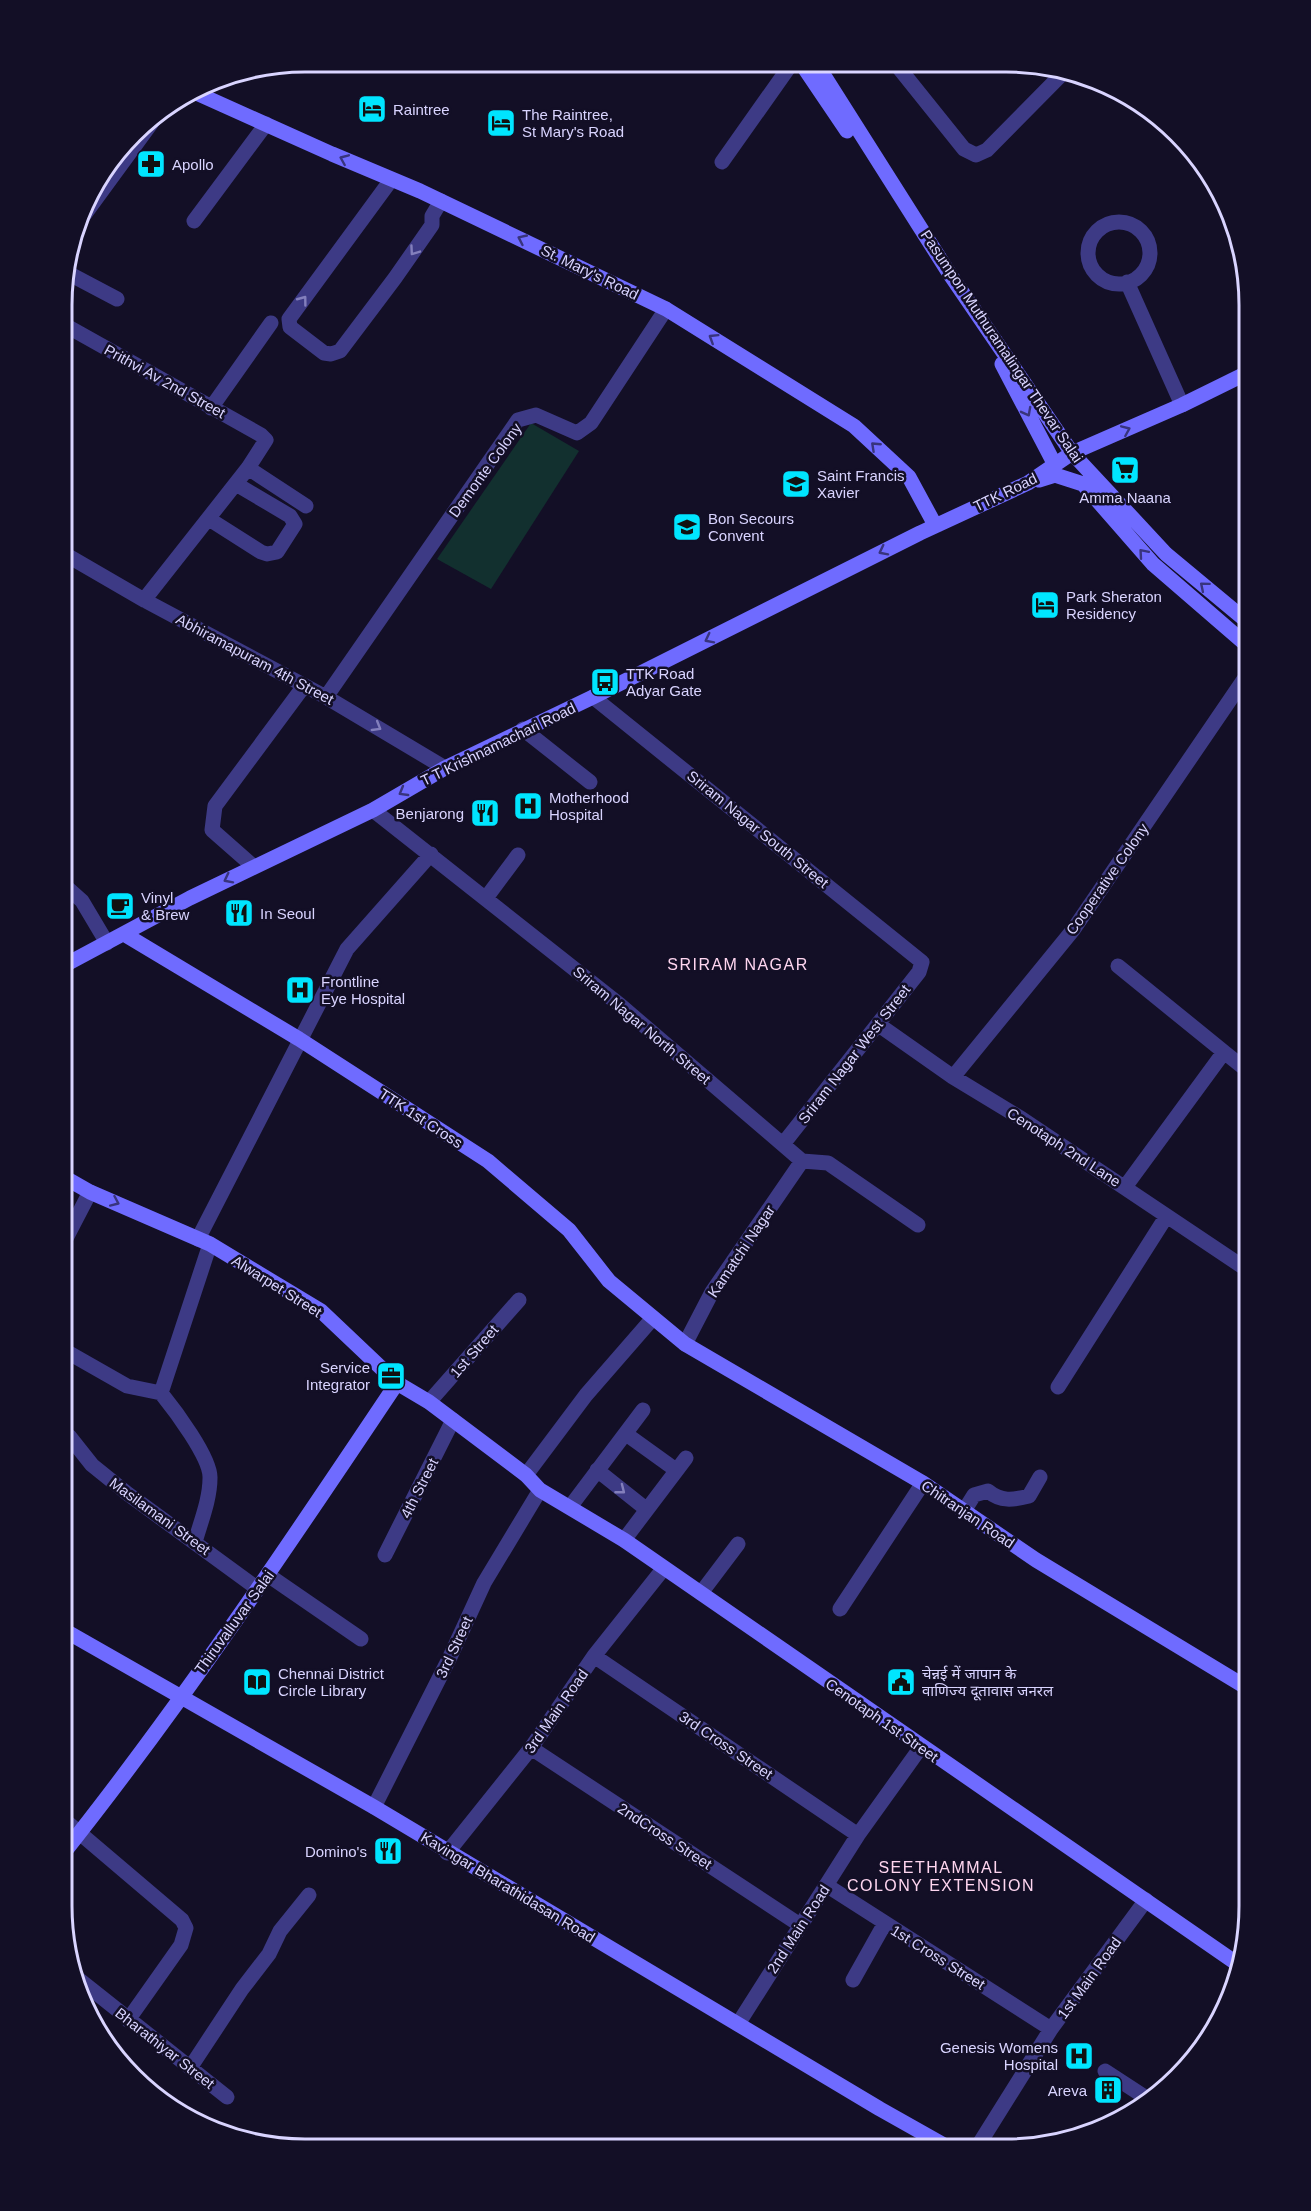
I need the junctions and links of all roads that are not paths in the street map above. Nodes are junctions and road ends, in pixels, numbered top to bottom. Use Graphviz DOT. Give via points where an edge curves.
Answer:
graph roads {
  1 [pos="786,72"];
  2 [pos="817,72"];
  3 [pos="818,72"];
  4 [pos="902,72"];
  5 [pos="1058,78"];
  6 [pos="203,96"];
  7 [pos="266,124"];
  8 [pos="134,147"];
  9 [pos="722,162"];
  10 [pos="391,180"];
  11 [pos="101,194"];
  12 [pos="441,201"];
  13 [pos="194,221"];
  14 [pos="74,276"];
  15 [pos="1127,282"];
  16 [pos="117,299"];
  17 [pos="666,309"];
  18 [pos="271,323"];
  19 [pos="72,329"];
  20 [pos="1239,377"];
  21 [pos="1182,405"];
  22 [pos="211,408"];
  23 [pos="1072,453"];
  24 [pos="1055,465"];
  25 [pos="242,476"];
  26 [pos="1028,483"];
  27 [pos="305,511"];
  28 [pos="209,519"];
  29 [pos="935,525"];
  30 [pos="72,558"];
  31 [pos="144,600"];
  32 [pos="1239,615"];
  33 [pos="1239,638"];
  34 [pos="304,686"];
  35 [pos="1239,687"];
  36 [pos="326,697"];
  37 [pos="593,697"];
  38 [pos="523,729"];
  39 [pos="445,768"];
  40 [pos="590,782"];
  41 [pos="373,810"];
  42 [pos="431,854"];
  43 [pos="518,855"];
  44 [pos="254,866"];
  45 [pos="72,892"];
  46 [pos="486,898"];
  47 [pos="124,934"];
  48 [pos="107,943"];
  49 [pos="72,961"];
  50 [pos="922,962"];
  51 [pos="1118,966"];
  52 [pos="879,1025"];
  53 [pos="299,1040"];
  54 [pos="1224,1052"];
  55 [pos="1239,1064"];
  56 [pos="953,1077"];
  57 [pos="783,1144"];
  58 [pos="802,1161"];
  59 [pos="72,1182"];
  60 [pos="1125,1187"];
  61 [pos="90,1192"];
  62 [pos="1167,1217"];
  63 [pos="918,1224"];
  64 [pos="72,1227"];
  65 [pos="204,1242"];
  66 [pos="1239,1264"];
  67 [pos="519,1300"];
  68 [pos="653,1318"];
  69 [pos="685,1344"];
  70 [pos="72,1355"];
  71 [pos="398,1383"];
  72 [pos="1058,1387"];
  73 [pos="162,1393"];
  74 [pos="429,1402"];
  75 [pos="643,1410"];
  76 [pos="453,1420"];
  77 [pos="626,1434"];
  78 [pos="72,1440"];
  79 [pos="597,1470"];
  80 [pos="526,1475"];
  81 [pos="1040,1477"];
  82 [pos="923,1483"];
  83 [pos="540,1490"];
  84 [pos="570,1507"];
  85 [pos="646,1509"];
  86 [pos="964,1511"];
  87 [pos="624,1540"];
  88 [pos="195,1542"];
  89 [pos="738,1544"];
  90 [pos="385,1555"];
  91 [pos="664,1568"];
  92 [pos="268,1575"];
  93 [pos="258,1589"];
  94 [pos="701,1593"];
  95 [pos="840,1609"];
  96 [pos="72,1635"];
  97 [pos="361,1639"];
  98 [pos="594,1656"];
  99 [pos="1239,1683"];
  100 [pos="180,1698"];
  101 [pos="921,1747"];
  102 [pos="531,1748"];
  103 [pos="374,1807"];
  104 [pos="72,1826"];
  105 [pos="80,1832"];
  106 [pos="858,1835"];
  107 [pos="72,1842"];
  108 [pos="447,1852"];
  109 [pos="826,1885"];
  110 [pos="309,1895"];
  111 [pos="1146,1900"];
  112 [pos="885,1923"];
  113 [pos="800,1925"];
  114 [pos="1232,1960"];
  115 [pos="853,1980"];
  116 [pos="86,1985"];
  117 [pos="128,2020"];
  118 [pos="738,2024"];
  119 [pos="1051,2029"];
  120 [pos="189,2068"];
  121 [pos="1105,2071"];
  122 [pos="1142,2095"];
  123 [pos="227,2097"];
  124 [pos="933,2139"];
  125 [pos="982,2139"];
  1 -- 9 [label="street"];
  2 -- 24 [label="main road, one-way" via="995,352"];
  3 -- 23 [label="main road, Pasumpon Muthuramalingar Thevar Salai"];
  4 -- 5 [label="street" via="964,149 976,156 987,150"];
  6 -- 7 [label="main road, St. Mary's Road"];
  10 -- 7 [label="main road, St. Mary's Road, one-way"];
  7 -- 13 [label="street"];
  8 -- 11 [label="street"];
  10 -- 12 [label="main road, St. Mary's Road"];
  12 -- 10 [label="street, one-way" via="432,216 432,225 340,351 324,352 290,327 289,320"];
  17 -- 12 [label="main road, St. Mary's Road, one-way"];
  14 -- 16 [label="street"];
  15 -- 15 [label="street" via="1106,280 1097,274 1088,256 1093,236 1110,223 1130,224 1149,245 1143,272"];
  15 -- 21 [label="street"];
  29 -- 17 [label="main road, St. Mary's Road, one-way" via="909,477 854,426"];
  17 -- 36 [label="street, Demonte Colony" via="591,423 577,433 536,415 518,420"];
  18 -- 22 [label="street"];
  19 -- 22 [label="street, Prithvi Av 2nd Street"];
  20 -- 21 [label="main road, TTK Road"];
  23 -- 21 [label="main road, TTK Road, one-way"];
  22 -- 25 [label="street, Prithvi Av 2nd Street" via="266,440"];
  23 -- 24 [label="main road, TTK Road"];
  32 -- 23 [label="main road, Pasumpon Muthuramalingar Thevar Salai, one-way" via="1166,554"];
  24 -- 26 [label="main road, TTK Road"];
  25 -- 27 [label="street"];
  25 -- 28 [label="street"];
  25 -- 28 [label="street" via="295,524 277,552 261,552"];
  26 -- 29 [label="main road, TTK Road"];
  33 -- 26 [label="main road, Pasumpon Muthuramalingar Thevar Salai, one-way" via="1153,564 1083,484 1055,475"];
  28 -- 31 [label="street"];
  29 -- 37 [label="main road, T T Krishnamachari Road, one-way"];
  30 -- 31 [label="street, Abhiramapuram 4th Street"];
  31 -- 34 [label="street, Abhiramapuram 4th Street"];
  34 -- 36 [label="street, Abhiramapuram 4th Street"];
  34 -- 44 [label="street" via="215,806 212,830"];
  35 -- 56 [label="street, Cooperative Colony" via="1073,930"];
  36 -- 39 [label="street, Abhiramapuram 4th Street, one-way"];
  37 -- 38 [label="main road, T T Krishnamachari Road"];
  37 -- 50 [label="street, Sriram Nagar South Street"];
  38 -- 39 [label="main road, T T Krishnamachari Road"];
  38 -- 40 [label="street"];
  39 -- 41 [label="main road, T T Krishnamachari Road, one-way"];
  41 -- 42 [label="street, Sriram Nagar North Street"];
  41 -- 44 [label="main road, T T Krishnamachari Road"];
  42 -- 46 [label="street, Sriram Nagar North Street"];
  42 -- 53 [label="street" via="347,949"];
  43 -- 46 [label="street"];
  44 -- 47 [label="main road, T T Krishnamachari Road, one-way"];
  45 -- 48 [label="street" via="82,901"];
  46 -- 57 [label="street, Sriram Nagar North Street" via="620,1005"];
  47 -- 48 [label="main road, T T Krishnamachari Road"];
  47 -- 53 [label="main road, TTK 1st Cross"];
  48 -- 49 [label="main road, T T Krishnamachari Road"];
  50 -- 52 [label="street, Sriram Nagar West Street" via="919,972"];
  51 -- 54 [label="street"];
  52 -- 56 [label="street, Cenotaph 2nd Lane"];
  52 -- 57 [label="street, Sriram Nagar West Street"];
  53 -- 65 [label="street"];
  53 -- 68 [label="main road, TTK 1st Cross" via="488,1161 569,1230 609,1281"];
  54 -- 55 [label="street"];
  54 -- 60 [label="street"];
  56 -- 60 [label="street, Cenotaph 2nd Lane"];
  57 -- 58 [label="street, Sriram Nagar North Street"];
  58 -- 63 [label="street" via="828,1163"];
  58 -- 69 [label="street, Kamatchi Nagar" via="711,1292"];
  59 -- 61 [label="main road, Alwarpet Street"];
  60 -- 62 [label="street, Cenotaph 2nd Lane"];
  61 -- 64 [label="street"];
  61 -- 65 [label="main road, Alwarpet Street, one-way"];
  62 -- 66 [label="street, Cenotaph 2nd Lane"];
  62 -- 72 [label="street"];
  65 -- 71 [label="main road, Alwarpet Street" via="321,1311"];
  65 -- 73 [label="street"];
  67 -- 74 [label="street, 1st Street"];
  68 -- 69 [label="main road, TTK 1st Cross"];
  68 -- 80 [label="street" via="586,1395"];
  69 -- 82 [label="main road, Chitranjan Road"];
  70 -- 73 [label="street" via="127,1386"];
  71 -- 74 [label="main road, Alwarpet Street"];
  71 -- 92 [label="main road, Thiruvalluvar Salai"];
  73 -- 88 [label="street" via="179,1415 211,1475"];
  74 -- 76 [label="main road, Alwarpet Street"];
  75 -- 77 [label="street"];
  76 -- 80 [label="main road, Alwarpet Street"];
  76 -- 90 [label="street, 4th Street"];
  77 -- 79 [label="street"];
  77 -- 85 [label="street" via="681,1464"];
  78 -- 88 [label="street, Masilamani Street" via="92,1465"];
  79 -- 84 [label="street"];
  79 -- 85 [label="street, one-way"];
  80 -- 83 [label="main road, Cenotaph 1st Street"];
  81 -- 86 [label="street" via="1029,1496 1011,1500 996,1498 988,1491 974,1495"];
  82 -- 86 [label="main road, Chitranjan Road"];
  82 -- 95 [label="street"];
  83 -- 84 [label="main road, Cenotaph 1st Street"];
  83 -- 103 [label="street, 3rd Street" via="484,1582"];
  84 -- 87 [label="main road, Cenotaph 1st Street"];
  85 -- 87 [label="street"];
  86 -- 99 [label="main road, Chitranjan Road" via="1036,1560"];
  87 -- 91 [label="main road, Cenotaph 1st Street"];
  88 -- 93 [label="street, Masilamani Street"];
  89 -- 94 [label="street"];
  91 -- 94 [label="main road, Cenotaph 1st Street"];
  91 -- 98 [label="street, 3rd Main Road"];
  92 -- 93 [label="main road, Thiruvalluvar Salai"];
  92 -- 97 [label="street"];
  93 -- 100 [label="main road, Thiruvalluvar Salai"];
  94 -- 101 [label="main road, Cenotaph 1st Street"];
  96 -- 100 [label="main road, Kavingar Bharathidasan Road"];
  98 -- 102 [label="street, 3rd Main Road"];
  98 -- 106 [label="street, 3rd Cross Street"];
  100 -- 103 [label="main road, Kavingar Bharathidasan Road"];
  100 -- 105 [label="main road, Thiruvalluvar Salai"];
  101 -- 106 [label="street, 2nd Main Road"];
  101 -- 111 [label="main road, Cenotaph 1st Street"];
  102 -- 108 [label="street, 3rd Main Road"];
  102 -- 113 [label="street, 2ndCross Street"];
  103 -- 108 [label="main road, Kavingar Bharathidasan Road"];
  104 -- 105 [label="street"];
  105 -- 107 [label="main road, Thiruvalluvar Salai"];
  105 -- 117 [label="street" via="183,1920 186,1928 181,1945"];
  106 -- 109 [label="street, 2nd Main Road"];
  108 -- 118 [label="main road, Kavingar Bharathidasan Road"];
  109 -- 112 [label="street, 1st Cross Street"];
  109 -- 113 [label="street, 2nd Main Road"];
  110 -- 120 [label="street" via="280,1931 269,1954"];
  111 -- 114 [label="main road, Cenotaph 1st Street"];
  111 -- 119 [label="street, 1st Main Road"];
  112 -- 115 [label="street"];
  112 -- 119 [label="street, 1st Cross Street"];
  113 -- 118 [label="street, 2nd Main Road"];
  116 -- 117 [label="street, Bharathiyar Street"];
  117 -- 120 [label="street, Bharathiyar Street"];
  118 -- 124 [label="main road, Kavingar Bharathidasan Road"];
  119 -- 125 [label="street, 1st Main Road"];
  120 -- 123 [label="street, Bharathiyar Street"];
  121 -- 122 [label="street"];
}
